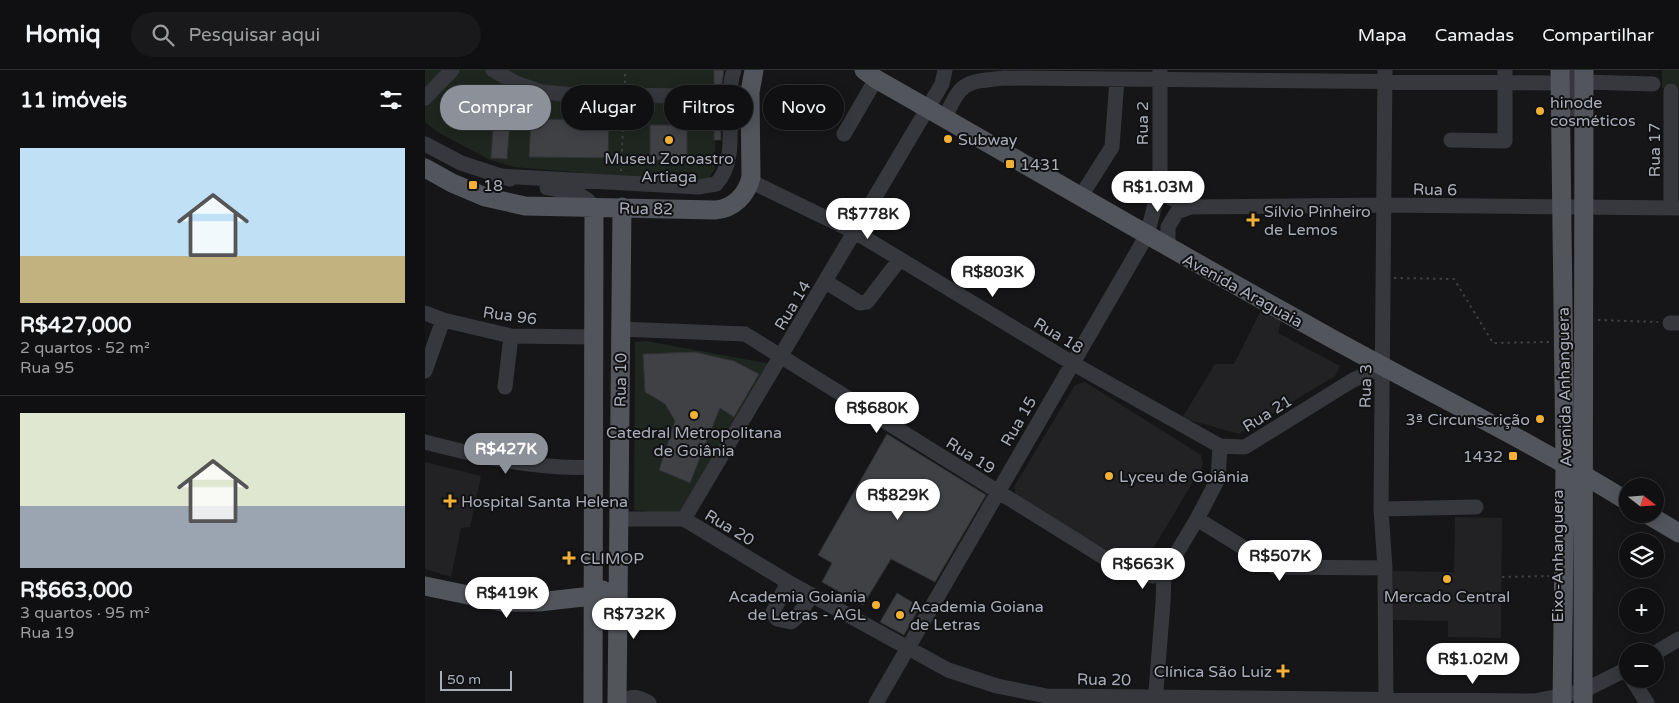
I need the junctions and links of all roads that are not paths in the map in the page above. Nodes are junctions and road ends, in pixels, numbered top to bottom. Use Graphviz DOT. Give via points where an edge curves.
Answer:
graph roads {
  1 [pos="452,70"];
  2 [pos="493,70"];
  3 [pos="734,70"];
  4 [pos="754,70"];
  5 [pos="945,72"];
  6 [pos="1004,74"];
  7 [pos="1573,74"];
  8 [pos="870,75"];
  9 [pos="1160,75"];
  10 [pos="1208,75"];
  11 [pos="1385,76"];
  12 [pos="1449,76"];
  13 [pos="1505,76"];
  14 [pos="1653,77"];
  15 [pos="1117,79"];
  16 [pos="963,86"];
  17 [pos="1675,92"];
  18 [pos="664,96"];
  19 [pos="425,98"];
  20 [pos="927,108"];
  21 [pos="945,118"];
  22 [pos="844,134"];
  23 [pos="1451,140"];
  24 [pos="425,144"];
  25 [pos="425,168"];
  26 [pos="500,176"];
  27 [pos="750,181"];
  28 [pos="639,184"];
  29 [pos="1160,186"];
  30 [pos="1081,196"];
  31 [pos="1385,206"];
  32 [pos="622,207"];
  33 [pos="1191,207"];
  34 [pos="594,208"];
  35 [pos="1573,208"];
  36 [pos="1675,208"];
  37 [pos="855,232"];
  38 [pos="1147,235"];
  39 [pos="1168,248"];
  40 [pos="901,259"];
  41 [pos="826,282"];
  42 [pos="425,313"];
  43 [pos="443,320"];
  44 [pos="621,329"];
  45 [pos="511,336"];
  46 [pos="593,337"];
  47 [pos="782,356"];
  48 [pos="1071,363"];
  49 [pos="1383,367"];
  50 [pos="425,371"];
  51 [pos="505,387"];
  52 [pos="619,416"];
  53 [pos="425,442"];
  54 [pos="1219,446"];
  55 [pos="593,467"];
  56 [pos="1575,470"];
  57 [pos="997,492"];
  58 [pos="1619,497"];
  59 [pos="1476,506"];
  60 [pos="1381,509"];
  61 [pos="684,518"];
  62 [pos="1197,519"];
  63 [pos="618,520"];
  64 [pos="1662,523"];
  65 [pos="1679,533"];
  66 [pos="1385,568"];
  67 [pos="1163,574"];
  68 [pos="617,578"];
  69 [pos="788,582"];
  70 [pos="425,586"];
  71 [pos="813,595"];
  72 [pos="592,596"];
  73 [pos="1679,639"];
  74 [pos="907,648"];
  75 [pos="1664,648"];
  76 [pos="1619,676"];
  77 [pos="1638,688"];
  78 [pos="1573,699"];
  79 [pos="1155,700"];
  80 [pos="1311,700"];
  81 [pos="1385,701"];
  82 [pos="593,703"];
  83 [pos="617,703"];
  84 [pos="649,703"];
  85 [pos="876,703"];
  86 [pos="1647,703"];
  1 -- 19 [label="street"];
  2 -- 18 [label="street" via="516,83 550,92"];
  3 -- 28 [label="street, Rua 82" via="729,97 730,149 726,169 719,182 712,186"];
  4 -- 27 [label="main road" via="750,92"];
  5 -- 16 [label="street"];
  5 -- 20 [label="street, Rua 14" via="942,84"];
  6 -- 15 [label="street"];
  6 -- 16 [label="street"];
  7 -- 13 [label="street"];
  7 -- 14 [label="street"];
  7 -- 35 [label="main road, Avenida Anhanguera"];
  7 -- 35 [label="street, Eixo-Anhanguera" via="1577,118"];
  8 -- 20 [label="main road, Avenida Araguaia"];
  8 -- 22 [label="street"];
  9 -- 10 [label="street"];
  9 -- 15 [label="street"];
  9 -- 29 [label="street, Rua 2"];
  10 -- 11 [label="street"];
  11 -- 12 [label="street"];
  11 -- 31 [label="street, Rua 3"];
  12 -- 13 [label="street"];
  13 -- 23 [label="street" via="1505,141"];
  14 -- 17 [label="street" via="1654,91"];
  15 -- 30 [label="street" via="1112,147"];
  16 -- 21 [label="street" via="953,98"];
  17 -- 36 [label="street, Rua 17"];
  20 -- 21 [label="main road, Avenida Araguaia"];
  20 -- 37 [label="street, Rua 14"];
  21 -- 30 [label="main road, Avenida Araguaia"];
  24 -- 26 [label="street, Rua 82" via="461,163"];
  25 -- 34 [label="main road, Rua 82" via="485,197 525,206"];
  26 -- 28 [label="street, Rua 82"];
  26 -- 34 [label="street, Rua 82" via="538,187 573,192 587,199"];
  27 -- 32 [label="main road, Rua 82" via="738,200 719,210"];
  27 -- 37 [label="street, Rua 18"];
  28 -- 32 [label="street" via="629,193"];
  29 -- 33 [label="street, Rua 6" via="1166,196"];
  29 -- 38 [label="street, Rua 2"];
  30 -- 38 [label="main road, Avenida Araguaia"];
  31 -- 33 [label="street, Rua 6"];
  31 -- 35 [label="street, Rua 6"];
  31 -- 49 [label="street, Rua 3"];
  32 -- 34 [label="main road, Rua 82"];
  32 -- 44 [label="main road, Rua 10"];
  33 -- 39 [label="street" via="1177,212 1168,227"];
  34 -- 46 [label="main road, Rua 10"];
  35 -- 36 [label="street, Rua 6"];
  35 -- 56 [label="street, Eixo-Anhanguera"];
  35 -- 56 [label="main road, Avenida Anhanguera" via="1583,319"];
  35 -- 56 [label="main road, Avenida Anhanguera" via="1563,342"];
  37 -- 40 [label="street, Rua 18"];
  37 -- 41 [label="street, Rua 14"];
  38 -- 39 [label="main road, Avenida Araguaia"];
  38 -- 48 [label="street, Rua 15"];
  39 -- 49 [label="main road, Avenida Araguaia"];
  40 -- 41 [label="street" via="864,303"];
  40 -- 48 [label="street, Rua 18"];
  41 -- 47 [label="street, Rua 14"];
  42 -- 43 [label="street, Rua 96"];
  43 -- 45 [label="street, Rua 96"];
  43 -- 50 [label="street"];
  44 -- 47 [label="street, Rua 19" via="745,334"];
  44 -- 52 [label="main road, Rua 10"];
  45 -- 46 [label="street, Rua 96"];
  45 -- 51 [label="street"];
  46 -- 52 [label="main road" via="615,392"];
  46 -- 55 [label="main road, Rua 10"];
  47 -- 57 [label="street, Rua 19"];
  47 -- 61 [label="street, Rua 14"];
  48 -- 54 [label="street, Rua 18"];
  48 -- 57 [label="street, Rua 15"];
  49 -- 54 [label="street, Rua 21" via="1353,380 1245,447"];
  49 -- 56 [label="main road, Avenida Araguaia"];
  49 -- 60 [label="street, Rua 3"];
  52 -- 63 [label="main road, Rua 10"];
  53 -- 55 [label="street" via="492,458"];
  54 -- 62 [label="street" via="1218,479"];
  55 -- 72 [label="main road, Rua 10"];
  56 -- 58 [label="main road, Avenida Araguaia"];
  56 -- 78 [label="main road, Avenida Anhanguera"];
  56 -- 78 [label="main road, Avenida Anhanguera" via="1564,576"];
  57 -- 67 [label="street, Rua 19" via="1123,570 1152,576"];
  57 -- 74 [label="street, Rua 15"];
  59 -- 60 [label="street"];
  60 -- 66 [label="street, Rua 3"];
  61 -- 63 [label="street, Rua 20"];
  61 -- 69 [label="street, Rua 20"];
  62 -- 66 [label="street" via="1275,567"];
  62 -- 67 [label="street"];
  63 -- 68 [label="main road, Rua 10"];
  64 -- 65 [label="main road"];
  66 -- 81 [label="street, Rua 3"];
  67 -- 79 [label="street"];
  68 -- 72 [label="main road"];
  68 -- 83 [label="main road, Rua 10"];
  69 -- 71 [label="street, Rua 20"];
  69 -- 71 [label="street" via="775,604 773,612 777,619 791,622"];
  70 -- 72 [label="main road" via="503,602"];
  71 -- 74 [label="street, Rua 20"];
  72 -- 82 [label="main road, Rua 10"];
  73 -- 75 [label="street"];
  74 -- 79 [label="street, Rua 20" via="948,670 997,686 1047,696"];
  74 -- 85 [label="street, Rua 15"];
  76 -- 78 [label="street, Rua 20"];
  77 -- 86 [label="street"];
  78 -- 81 [label="street, Rua 20"];
  79 -- 80 [label="street, Rua 20"];
  80 -- 81 [label="street, Rua 20"];
  83 -- 84 [label="street" via="629,696"];
}
